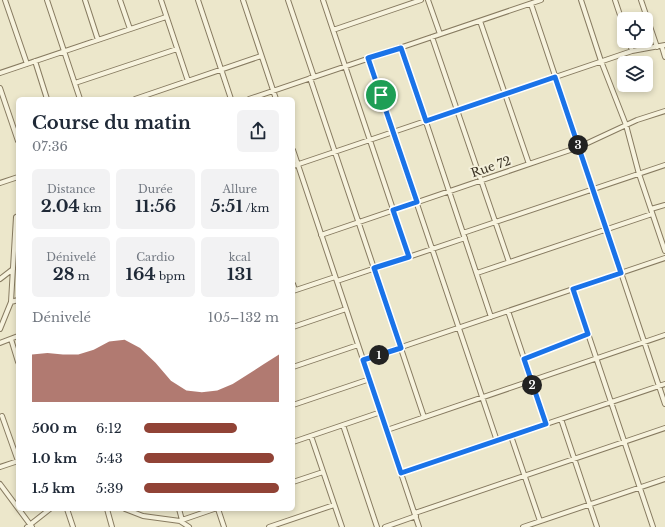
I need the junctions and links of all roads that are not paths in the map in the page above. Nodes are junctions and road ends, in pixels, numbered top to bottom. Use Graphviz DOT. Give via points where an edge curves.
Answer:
graph roads {
  1 [pos="5,0"];
  2 [pos="47,0"];
  3 [pos="85,0"];
  4 [pos="120,0"];
  5 [pos="160,0"];
  6 [pos="198,0"];
  7 [pos="242,0"];
  8 [pos="288,0"];
  9 [pos="322,0"];
  10 [pos="420,0"];
  11 [pos="428,0"];
  12 [pos="541,0"];
  13 [pos="581,0"];
  14 [pos="615,0"];
  15 [pos="641,0"];
  16 [pos="530,4"];
  17 [pos="619,12"];
  18 [pos="166,17"];
  19 [pos="480,21"];
  20 [pos="130,29"];
  21 [pos="332,30"];
  22 [pos="440,34"];
  23 [pos="432,37"];
  24 [pos="98,40"];
  25 [pos="661,46"];
  26 [pos="401,48"];
  27 [pos="631,48"];
  28 [pos="177,49"];
  29 [pos="64,51"];
  30 [pos="632,51"];
  31 [pos="261,56"];
  32 [pos="665,57"];
  33 [pos="368,58"];
  34 [pos="34,61"];
  35 [pos="601,61"];
  36 [pos="27,64"];
  37 [pos="345,66"];
  38 [pos="221,70"];
  39 [pos="0,73"];
  40 [pos="555,77"];
  41 [pos="312,78"];
  42 [pos="188,81"];
  43 [pos="75,83"];
  44 [pos="0,88"];
  45 [pos="273,91"];
  46 [pos="154,93"];
  47 [pos="505,94"];
  48 [pos="46,97"];
  49 [pos="79,97"];
  50 [pos="141,97"];
  51 [pos="155,97"];
  52 [pos="230,97"];
  53 [pos="255,97"];
  54 [pos="275,97"];
  55 [pos="457,110"];
  56 [pos="665,111"];
  57 [pos="426,121"];
  58 [pos="626,125"];
  59 [pos="393,132"];
  60 [pos="16,135"];
  61 [pos="369,140"];
  62 [pos="579,147"];
  63 [pos="335,151"];
  64 [pos="528,164"];
  65 [pos="295,165"];
  66 [pos="665,165"];
  67 [pos="639,174"];
  68 [pos="16,178"];
  69 [pos="481,181"];
  70 [pos="0,184"];
  71 [pos="593,189"];
  72 [pos="449,191"];
  73 [pos="417,202"];
  74 [pos="665,204"];
  75 [pos="393,210"];
  76 [pos="652,212"];
  77 [pos="16,217"];
  78 [pos="359,222"];
  79 [pos="495,222"];
  80 [pos="606,230"];
  81 [pos="321,235"];
  82 [pos="464,235"];
  83 [pos="432,249"];
  84 [pos="665,251"];
  85 [pos="409,257"];
  86 [pos="665,258"];
  87 [pos="16,260"];
  88 [pos="13,261"];
  89 [pos="509,262"];
  90 [pos="374,268"];
  91 [pos="13,269"];
  92 [pos="477,273"];
  93 [pos="621,273"];
  94 [pos="0,279"];
  95 [pos="336,279"];
  96 [pos="573,289"];
  97 [pos="295,291"];
  98 [pos="16,301"];
  99 [pos="11,302"];
  100 [pos="346,309"];
  101 [pos="508,311"];
  102 [pos="491,317"];
  103 [pos="295,326"];
  104 [pos="459,328"];
  105 [pos="0,329"];
  106 [pos="588,334"];
  107 [pos="665,335"];
  108 [pos="16,337"];
  109 [pos="10,339"];
  110 [pos="0,342"];
  111 [pos="644,342"];
  112 [pos="358,345"];
  113 [pos="401,348"];
  114 [pos="16,356"];
  115 [pos="524,359"];
  116 [pos="596,359"];
  117 [pos="363,360"];
  118 [pos="295,366"];
  119 [pos="370,379"];
  120 [pos="531,381"];
  121 [pos="665,384"];
  122 [pos="659,386"];
  123 [pos="482,397"];
  124 [pos="611,402"];
  125 [pos="295,404"];
  126 [pos="665,404"];
  127 [pos="381,412"];
  128 [pos="2,416"];
  129 [pos="424,417"];
  130 [pos="561,419"];
  131 [pos="546,424"];
  132 [pos="343,425"];
  133 [pos="665,428"];
  134 [pos="387,430"];
  135 [pos="311,436"];
  136 [pos="511,436"];
  137 [pos="295,441"];
  138 [pos="497,441"];
  139 [pos="624,442"];
  140 [pos="16,455"];
  141 [pos="574,459"];
  142 [pos="16,462"];
  143 [pos="0,467"];
  144 [pos="323,472"];
  145 [pos="401,473"];
  146 [pos="525,475"];
  147 [pos="665,479"];
  148 [pos="295,481"];
  149 [pos="0,484"];
  150 [pos="639,487"];
  151 [pos="590,504"];
  152 [pos="334,505"];
  153 [pos="16,506"];
  154 [pos="19,511"];
  155 [pos="48,511"];
  156 [pos="68,511"];
  157 [pos="108,511"];
  158 [pos="130,511"];
  159 [pos="180,511"];
  160 [pos="208,511"];
  161 [pos="219,511"];
  162 [pos="415,515"];
  163 [pos="540,521"];
  164 [pos="30,526"];
  165 [pos="73,527"];
  166 [pos="112,527"];
  167 [pos="189,527"];
  168 [pos="224,527"];
  169 [pos="269,527"];
  170 [pos="342,527"];
  171 [pos="377,527"];
  172 [pos="385,527"];
  173 [pos="419,527"];
  174 [pos="523,527"];
  175 [pos="597,527"];
  176 [pos="652,527"];
  1 -- 36 [label="street"];
  2 -- 29 [label="street"];
  3 -- 24 [label="street"];
  4 -- 20 [label="street"];
  5 -- 18 [label="street"];
  6 -- 38 [label="street"];
  7 -- 31 [label="street"];
  8 -- 41 [label="street"];
  9 -- 21 [label="street"];
  10 -- 21 [label="street"];
  11 -- 22 [label="street"];
  12 -- 16 [label="street"];
  13 -- 35 [label="street"];
  14 -- 17 [label="street"];
  15 -- 25 [label="street"];
  16 -- 19 [label="street"];
  16 -- 40 [label="street"];
  18 -- 20 [label="street"];
  18 -- 28 [label="street"];
  19 -- 22 [label="street"];
  19 -- 47 [label="street"];
  20 -- 24 [label="street"];
  21 -- 37 [label="street"];
  22 -- 23 [label="street"];
  23 -- 26 [label="street"];
  23 -- 55 [label="street"];
  24 -- 29 [label="street"];
  25 -- 30 [label="street"];
  25 -- 32 [label="street"];
  26 -- 33 [label="street"];
  26 -- 57 [label="street"];
  27 -- 30 [label="street"];
  28 -- 42 [label="street"];
  28 -- 43 [label="street"];
  29 -- 34 [label="street"];
  29 -- 43 [label="street"];
  30 -- 35 [label="street"];
  31 -- 38 [label="street"];
  31 -- 45 [label="street"];
  33 -- 37 [label="street"];
  33 -- 59 [label="street"];
  34 -- 36 [label="street"];
  34 -- 48 [label="street"];
  35 -- 40 [label="street"];
  35 -- 58 [label="street"];
  36 -- 39 [label="street"];
  37 -- 41 [label="street"];
  37 -- 61 [label="street"];
  38 -- 42 [label="street"];
  38 -- 52 [label="street"];
  40 -- 47 [label="street"];
  40 -- 62 [label="street"];
  41 -- 45 [label="street"];
  41 -- 63 [label="street"];
  42 -- 46 [label="street"];
  43 -- 49 [label="street"];
  44 -- 60 [label="street"];
  45 -- 53 [label="street"];
  45 -- 54 [label="street"];
  46 -- 50 [label="street"];
  46 -- 51 [label="street"];
  47 -- 55 [label="street"];
  47 -- 64 [label="street"];
  55 -- 57 [label="street"];
  55 -- 69 [label="street"];
  56 -- 58 [label="street, Rue 72"];
  57 -- 59 [label="street"];
  57 -- 72 [label="street"];
  58 -- 62 [label="street, Rue 72"];
  58 -- 67 [label="street"];
  59 -- 61 [label="street"];
  59 -- 73 [label="street"];
  61 -- 63 [label="street"];
  61 -- 75 [label="street"];
  62 -- 64 [label="street, Rue 72"];
  62 -- 71 [label="street"];
  63 -- 65 [label="street"];
  63 -- 78 [label="street"];
  64 -- 69 [label="street, Rue 72"];
  65 -- 81 [label="street"];
  66 -- 67 [label="street"];
  67 -- 71 [label="street"];
  67 -- 76 [label="street"];
  68 -- 70 [label="street"];
  69 -- 72 [label="street, Rue 72"];
  69 -- 79 [label="street"];
  71 -- 79 [label="street"];
  71 -- 80 [label="street"];
  72 -- 73 [label="street, Rue 72"];
  72 -- 82 [label="street"];
  73 -- 75 [label="street, Rue 72"];
  73 -- 83 [label="street"];
  74 -- 76 [label="street"];
  75 -- 78 [label="street, Rue 72"];
  75 -- 85 [label="street"];
  76 -- 80 [label="street"];
  76 -- 84 [label="street"];
  77 -- 88 [label="street"];
  78 -- 81 [label="street, Rue 72"];
  78 -- 90 [label="street"];
  79 -- 82 [label="street"];
  79 -- 89 [label="street"];
  80 -- 89 [label="street"];
  80 -- 93 [label="street"];
  81 -- 95 [label="street"];
  82 -- 83 [label="street"];
  82 -- 92 [label="street"];
  83 -- 85 [label="street"];
  83 -- 104 [label="street"];
  85 -- 90 [label="street"];
  86 -- 93 [label="street"];
  87 -- 88 [label="street"];
  88 -- 91 [label="street"];
  89 -- 92 [label="street"];
  90 -- 95 [label="street"];
  90 -- 113 [label="street"];
  91 -- 94 [label="street"];
  91 -- 99 [label="street"];
  92 -- 102 [label="street"];
  93 -- 96 [label="street"];
  93 -- 111 [label="street"];
  95 -- 97 [label="street"];
  95 -- 100 [label="street"];
  96 -- 101 [label="street"];
  96 -- 106 [label="street"];
  98 -- 99 [label="street"];
  99 -- 105 [label="street"];
  100 -- 103 [label="street"];
  100 -- 112 [label="street"];
  101 -- 102 [label="street"];
  101 -- 115 [label="street"];
  102 -- 104 [label="street"];
  104 -- 113 [label="street"];
  104 -- 123 [label="street"];
  106 -- 115 [label="street"];
  106 -- 116 [label="street"];
  107 -- 111 [label="street"];
  108 -- 109 [label="street"];
  109 -- 110 [label="street"];
  109 -- 114 [label="street"];
  111 -- 116 [label="street"];
  111 -- 122 [label="street"];
  112 -- 117 [label="street"];
  112 -- 118 [label="street"];
  113 -- 117 [label="street"];
  113 -- 129 [label="street"];
  115 -- 120 [label="street"];
  116 -- 120 [label="street"];
  116 -- 124 [label="street"];
  117 -- 119 [label="street"];
  119 -- 125 [label="street"];
  119 -- 127 [label="street"];
  120 -- 123 [label="street"];
  120 -- 131 [label="street"];
  121 -- 122 [label="street"];
  122 -- 124 [label="street"];
  122 -- 126 [label="street"];
  123 -- 129 [label="street"];
  123 -- 138 [label="street"];
  124 -- 130 [label="street"];
  124 -- 139 [label="street"];
  127 -- 132 [label="street"];
  127 -- 134 [label="street"];
  128 -- 140 [label="street"];
  129 -- 134 [label="street"];
  130 -- 131 [label="street"];
  130 -- 141 [label="street"];
  131 -- 136 [label="street"];
  132 -- 135 [label="street"];
  132 -- 171 [label="street"];
  133 -- 139 [label="street"];
  134 -- 145 [label="street"];
  135 -- 137 [label="street"];
  135 -- 144 [label="street"];
  136 -- 138 [label="street"];
  136 -- 146 [label="street"];
  138 -- 145 [label="street"];
  139 -- 141 [label="street"];
  139 -- 150 [label="street"];
  141 -- 146 [label="street"];
  141 -- 151 [label="street"];
  142 -- 143 [label="street"];
  144 -- 148 [label="street"];
  144 -- 152 [label="street"];
  145 -- 162 [label="street"];
  146 -- 162 [label="street"];
  146 -- 163 [label="street"];
  147 -- 150 [label="street"];
  149 -- 153 [label="street"];
  150 -- 151 [label="street"];
  150 -- 176 [label="street"];
  151 -- 163 [label="street"];
  151 -- 175 [label="street"];
  152 -- 169 [label="street"];
  152 -- 170 [label="street"];
  154 -- 164 [label="street"];
  155 -- 164 [label="street"];
  156 -- 165 [label="street"];
  157 -- 166 [label="street"];
  158 -- 167 [label="street" via="143,516 180,521"];
  159 -- 160 [label="street" via="182,520"];
  161 -- 168 [label="street"];
  162 -- 172 [label="street"];
  162 -- 173 [label="street"];
  163 -- 174 [label="street"];
}
